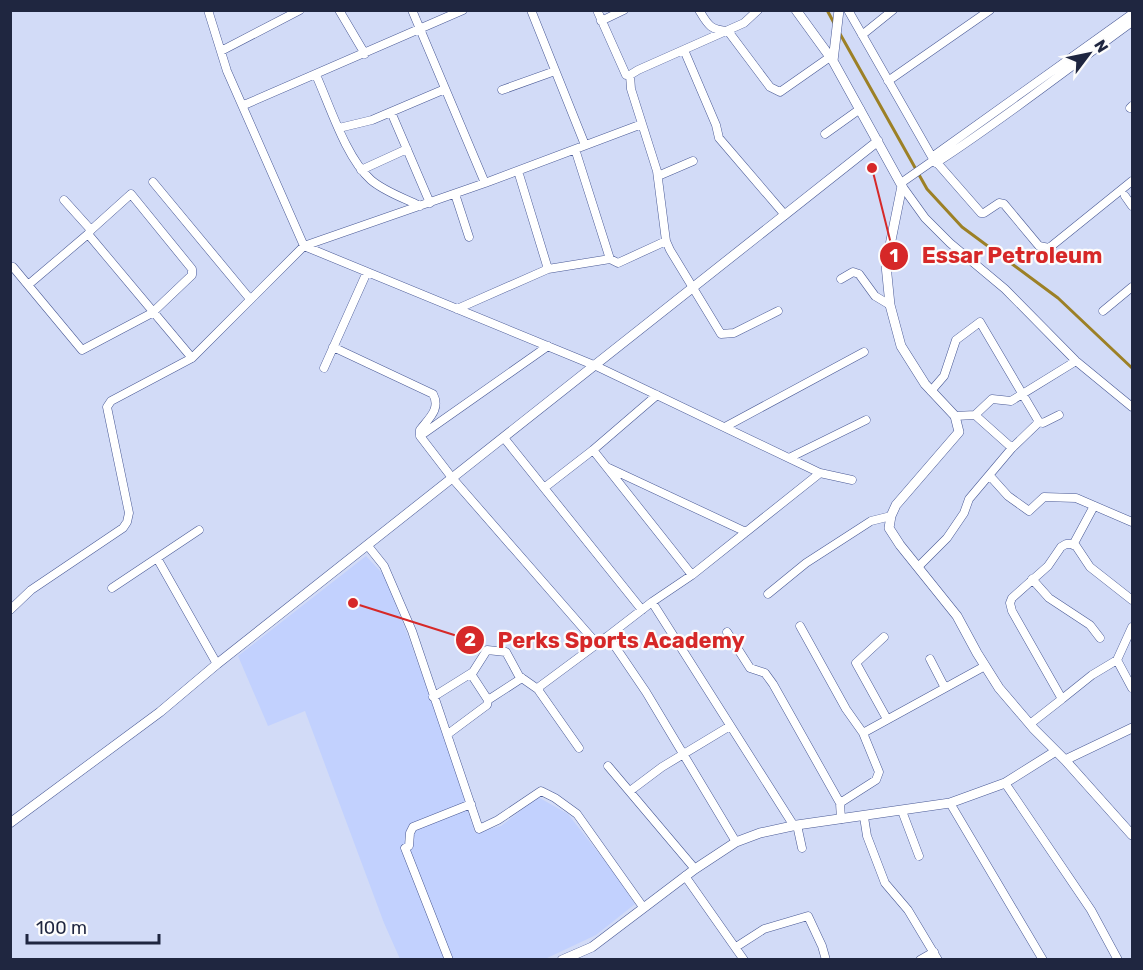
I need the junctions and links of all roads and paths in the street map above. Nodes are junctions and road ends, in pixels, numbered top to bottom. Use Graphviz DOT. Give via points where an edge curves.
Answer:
graph roads {
  1 [pos="208,10"];
  2 [pos="300,10"];
  3 [pos="339,10"];
  4 [pos="412,10"];
  5 [pos="464,10"];
  6 [pos="531,10"];
  7 [pos="597,10"];
  8 [pos="624,10"];
  9 [pos="699,10"];
  10 [pos="758,10"];
  11 [pos="796,10"];
  12 [pos="839,10"];
  13 [pos="848,10"];
  14 [pos="893,10"];
  15 [pos="990,10"];
  16 [pos="1132,14"];
  17 [pos="601,21"];
  18 [pos="1132,22"];
  19 [pos="420,31"];
  20 [pos="728,31"];
  21 [pos="862,35"];
  22 [pos="684,50"];
  23 [pos="221,51"];
  24 [pos="365,54"];
  25 [pos="833,55"];
  26 [pos="555,71"];
  27 [pos="316,75"];
  28 [pos="630,75"];
  29 [pos="888,81"];
  30 [pos="445,88"];
  31 [pos="502,90"];
  32 [pos="244,105"];
  33 [pos="860,109"];
  34 [pos="391,112"];
  35 [pos="642,124"];
  36 [pos="339,128"];
  37 [pos="825,134"];
  38 [pos="878,141"];
  39 [pos="585,146"];
  40 [pos="406,149"];
  41 [pos="575,149"];
  42 [pos="934,160"];
  43 [pos="693,161"];
  44 [pos="361,170"];
  45 [pos="518,171"];
  46 [pos="658,176"];
  47 [pos="1132,181"];
  48 [pos="153,182"];
  49 [pos="485,183"];
  50 [pos="901,185"];
  51 [pos="455,194"];
  52 [pos="1125,196"];
  53 [pos="64,200"];
  54 [pos="430,203"];
  55 [pos="420,206"];
  56 [pos="1132,206"];
  57 [pos="784,215"];
  58 [pos="90,232"];
  59 [pos="470,237"];
  60 [pos="666,241"];
  61 [pos="304,246"];
  62 [pos="610,259"];
  63 [pos="13,267"];
  64 [pos="548,269"];
  65 [pos="367,272"];
  66 [pos="841,279"];
  67 [pos="28,285"];
  68 [pos="1132,287"];
  69 [pos="694,288"];
  70 [pos="250,299"];
  71 [pos="890,305"];
  72 [pos="457,309"];
  73 [pos="778,310"];
  74 [pos="1103,310"];
  75 [pos="152,313"];
  76 [pos="548,346"];
  77 [pos="333,347"];
  78 [pos="864,352"];
  79 [pos="192,358"];
  80 [pos="1076,361"];
  81 [pos="596,366"];
  82 [pos="324,368"];
  83 [pos="931,391"];
  84 [pos="1023,394"];
  85 [pos="657,395"];
  86 [pos="1132,407"];
  87 [pos="975,415"];
  88 [pos="955,416"];
  89 [pos="1059,416"];
  90 [pos="866,420"];
  91 [pos="1039,422"];
  92 [pos="724,427"];
  93 [pos="420,436"];
  94 [pos="504,438"];
  95 [pos="1012,448"];
  96 [pos="593,450"];
  97 [pos="789,458"];
  98 [pos="607,467"];
  99 [pos="820,473"];
  100 [pos="990,476"];
  101 [pos="453,479"];
  102 [pos="852,480"];
  103 [pos="544,488"];
  104 [pos="1094,506"];
  105 [pos="891,516"];
  106 [pos="1132,522"];
  107 [pos="199,530"];
  108 [pos="746,532"];
  109 [pos="1073,545"];
  110 [pos="368,546"];
  111 [pos="157,558"];
  112 [pos="918,567"];
  113 [pos="692,575"];
  114 [pos="1032,579"];
  115 [pos="112,588"];
  116 [pos="768,594"];
  117 [pos="1132,600"];
  118 [pos="652,602"];
  119 [pos="10,610"];
  120 [pos="642,610"];
  121 [pos="800,626"];
  122 [pos="1132,627"];
  123 [pos="727,632"];
  124 [pos="608,636"];
  125 [pos="884,637"];
  126 [pos="1100,638"];
  127 [pos="597,644"];
  128 [pos="930,659"];
  129 [pos="1117,660"];
  130 [pos="217,664"];
  131 [pos="985,666"];
  132 [pos="471,674"];
  133 [pos="522,678"];
  134 [pos="945,688"];
  135 [pos="1132,688"];
  136 [pos="539,690"];
  137 [pos="434,697"];
  138 [pos="1062,699"];
  139 [pos="488,700"];
  140 [pos="887,719"];
  141 [pos="1030,724"];
  142 [pos="730,726"];
  143 [pos="1132,728"];
  144 [pos="862,733"];
  145 [pos="448,734"];
  146 [pos="579,748"];
  147 [pos="1056,751"];
  148 [pos="683,755"];
  149 [pos="1065,760"];
  150 [pos="608,766"];
  151 [pos="1005,783"];
  152 [pos="630,791"];
  153 [pos="840,803"];
  154 [pos="950,803"];
  155 [pos="471,804"];
  156 [pos="902,811"];
  157 [pos="864,817"];
  158 [pos="841,819"];
  159 [pos="10,823"];
  160 [pos="796,826"];
  161 [pos="1132,835"];
  162 [pos="736,842"];
  163 [pos="802,848"];
  164 [pos="919,856"];
  165 [pos="694,868"];
  166 [pos="685,876"];
  167 [pos="643,907"];
  168 [pos="736,948"];
  169 [pos="934,952"];
  170 [pos="449,960"];
  171 [pos="562,960"];
  172 [pos="744,960"];
  173 [pos="826,960"];
  174 [pos="920,960"];
  175 [pos="938,960"];
  176 [pos="1042,960"];
  177 [pos="1118,960"];
  1 -- 23 [label="street"];
  2 -- 23 [label="street"];
  3 -- 24 [label="street"];
  4 -- 19 [label="street"];
  5 -- 19 [label="street"];
  6 -- 26 [label="street"];
  7 -- 17 [label="street"];
  8 -- 17 [label="street"];
  9 -- 20 [label="street" via="715,30"];
  10 -- 20 [label="street"];
  11 -- 25 [label="street"];
  12 -- 25 [label="street"];
  13 -- 21 [label="street"];
  14 -- 21 [label="street"];
  15 -- 29 [label="street"];
  16 -- 42 [label="street"];
  17 -- 28 [label="street" via="626,75"];
  18 -- 42 [label="street" via="980,134"];
  19 -- 24 [label="street"];
  19 -- 30 [label="street"];
  20 -- 22 [label="street"];
  20 -- 25 [label="street" via="770,87 780,92"];
  21 -- 29 [label="street"];
  22 -- 28 [label="street"];
  22 -- 57 [label="street" via="719,138"];
  23 -- 32 [label="street"];
  24 -- 27 [label="street"];
  25 -- 33 [label="street"];
  26 -- 31 [label="street"];
  26 -- 39 [label="street"];
  27 -- 32 [label="street"];
  27 -- 36 [label="street"];
  28 -- 35 [label="street"];
  29 -- 42 [label="street"];
  30 -- 34 [label="street"];
  30 -- 49 [label="street"];
  32 -- 61 [label="street"];
  33 -- 37 [label="street"];
  33 -- 38 [label="street"];
  34 -- 36 [label="street"];
  34 -- 40 [label="street"];
  35 -- 39 [label="street"];
  35 -- 46 [label="street"];
  36 -- 44 [label="street"];
  38 -- 50 [label="street"];
  38 -- 57 [label="street"];
  39 -- 41 [label="street"];
  40 -- 44 [label="street"];
  40 -- 54 [label="street"];
  41 -- 45 [label="street"];
  41 -- 62 [label="street"];
  42 -- 47 [label="street" via="981,213 1004,204 1039,246 1046,249"];
  42 -- 50 [label="street"];
  43 -- 46 [label="street"];
  44 -- 55 [label="street" via="386,190"];
  45 -- 49 [label="street"];
  45 -- 64 [label="street"];
  46 -- 60 [label="street"];
  48 -- 70 [label="street"];
  49 -- 51 [label="street"];
  50 -- 71 [label="street" via="886,266"];
  50 -- 80 [label="street" via="925,218 1005,289"];
  51 -- 54 [label="street"];
  51 -- 59 [label="street"];
  52 -- 56 [label="street"];
  53 -- 58 [label="street"];
  54 -- 55 [label="street"];
  55 -- 61 [label="street"];
  57 -- 69 [label="street"];
  58 -- 67 [label="street"];
  58 -- 75 [label="street"];
  58 -- 75 [label="street" via="131,194 192,269 192,275"];
  60 -- 62 [label="street" via="618,263"];
  60 -- 69 [label="street"];
  61 -- 65 [label="street"];
  61 -- 70 [label="street"];
  62 -- 64 [label="street"];
  63 -- 67 [label="street"];
  64 -- 72 [label="street"];
  65 -- 72 [label="street"];
  65 -- 77 [label="street"];
  66 -- 71 [label="street" via="853,272 859,274 874,296"];
  67 -- 75 [label="street" via="82,350"];
  68 -- 74 [label="street"];
  69 -- 73 [label="street" via="721,334 734,333"];
  69 -- 81 [label="street"];
  70 -- 79 [label="street"];
  71 -- 83 [label="street" via="901,346"];
  72 -- 76 [label="street"];
  75 -- 79 [label="street"];
  76 -- 81 [label="street"];
  76 -- 93 [label="street"];
  77 -- 82 [label="street"];
  77 -- 93 [label="street" via="433,394 436,408"];
  78 -- 92 [label="street"];
  79 -- 119 [label="street" via="115,396 107,407 128,504 123,528 31,590"];
  80 -- 84 [label="street"];
  80 -- 86 [label="street"];
  81 -- 85 [label="street"];
  81 -- 94 [label="street"];
  83 -- 84 [label="street" via="944,376 956,340 980,322"];
  83 -- 88 [label="street"];
  84 -- 87 [label="street" via="1011,401 992,399"];
  84 -- 91 [label="street"];
  85 -- 92 [label="street"];
  85 -- 96 [label="street"];
  87 -- 88 [label="street"];
  87 -- 95 [label="street"];
  88 -- 105 [label="street" via="959,432"];
  89 -- 91 [label="street"];
  90 -- 97 [label="street"];
  91 -- 95 [label="street"];
  92 -- 97 [label="street"];
  93 -- 101 [label="street"];
  94 -- 101 [label="street"];
  94 -- 103 [label="street"];
  95 -- 100 [label="street"];
  96 -- 98 [label="street"];
  96 -- 103 [label="street"];
  97 -- 99 [label="street"];
  98 -- 108 [label="street"];
  98 -- 113 [label="street"];
  99 -- 102 [label="street"];
  99 -- 108 [label="street"];
  100 -- 104 [label="street" via="1029,511 1044,497 1076,498"];
  100 -- 112 [label="street" via="969,499 947,538"];
  101 -- 110 [label="street"];
  101 -- 127 [label="street"];
  103 -- 120 [label="street"];
  104 -- 106 [label="street"];
  104 -- 109 [label="street"];
  105 -- 112 [label="street" via="889,528"];
  105 -- 116 [label="street" via="871,521 806,563"];
  107 -- 111 [label="street"];
  108 -- 113 [label="street"];
  109 -- 114 [label="street" via="1061,548"];
  109 -- 117 [label="street" via="1090,567"];
  110 -- 130 [label="street"];
  110 -- 137 [label="street" via="384,566"];
  111 -- 115 [label="street"];
  111 -- 130 [label="street"];
  112 -- 131 [label="street" via="957,616"];
  113 -- 118 [label="street"];
  114 -- 126 [label="street" via="1049,598 1090,625"];
  114 -- 138 [label="street" via="1010,603"];
  118 -- 120 [label="street"];
  118 -- 142 [label="street"];
  120 -- 124 [label="street"];
  121 -- 144 [label="street"];
  122 -- 129 [label="street"];
  123 -- 153 [label="street" via="750,668 765,673 773,684"];
  124 -- 127 [label="street"];
  124 -- 148 [label="street"];
  125 -- 140 [label="street" via="856,663"];
  127 -- 136 [label="street"];
  128 -- 134 [label="street"];
  129 -- 135 [label="street"];
  129 -- 138 [label="street"];
  130 -- 159 [label="street" via="160,712"];
  131 -- 134 [label="street"];
  131 -- 141 [label="street"];
  132 -- 133 [label="street" via="487,650 506,652"];
  132 -- 137 [label="street"];
  132 -- 139 [label="street"];
  133 -- 136 [label="street"];
  133 -- 139 [label="street"];
  134 -- 140 [label="street"];
  136 -- 146 [label="street"];
  137 -- 145 [label="street"];
  138 -- 141 [label="street"];
  139 -- 145 [label="street" via="487,705"];
  140 -- 144 [label="street"];
  141 -- 147 [label="street"];
  142 -- 148 [label="street"];
  142 -- 160 [label="street"];
  143 -- 149 [label="street"];
  144 -- 153 [label="street" via="879,772 876,780"];
  145 -- 155 [label="street"];
  147 -- 149 [label="street"];
  147 -- 151 [label="street"];
  148 -- 152 [label="street"];
  148 -- 162 [label="street"];
  149 -- 161 [label="street"];
  150 -- 152 [label="street"];
  151 -- 154 [label="street"];
  151 -- 177 [label="street" via="1091,910"];
  152 -- 165 [label="street"];
  153 -- 158 [label="street"];
  154 -- 156 [label="street"];
  154 -- 176 [label="street"];
  155 -- 167 [label="street" via="479,829 541,791 555,798 577,814"];
  155 -- 170 [label="street" via="413,827 409,846 405,848"];
  156 -- 157 [label="street"];
  156 -- 164 [label="street"];
  157 -- 158 [label="street"];
  157 -- 169 [label="street" via="885,883 908,910"];
  158 -- 160 [label="street"];
  160 -- 162 [label="street"];
  160 -- 163 [label="street"];
  162 -- 165 [label="street"];
  165 -- 166 [label="street"];
  166 -- 167 [label="street"];
  166 -- 168 [label="street"];
  167 -- 171 [label="street" via="592,947"];
  168 -- 172 [label="street"];
  168 -- 173 [label="street" via="764,929 808,916"];
  169 -- 174 [label="street"];
  169 -- 175 [label="street"];
}
